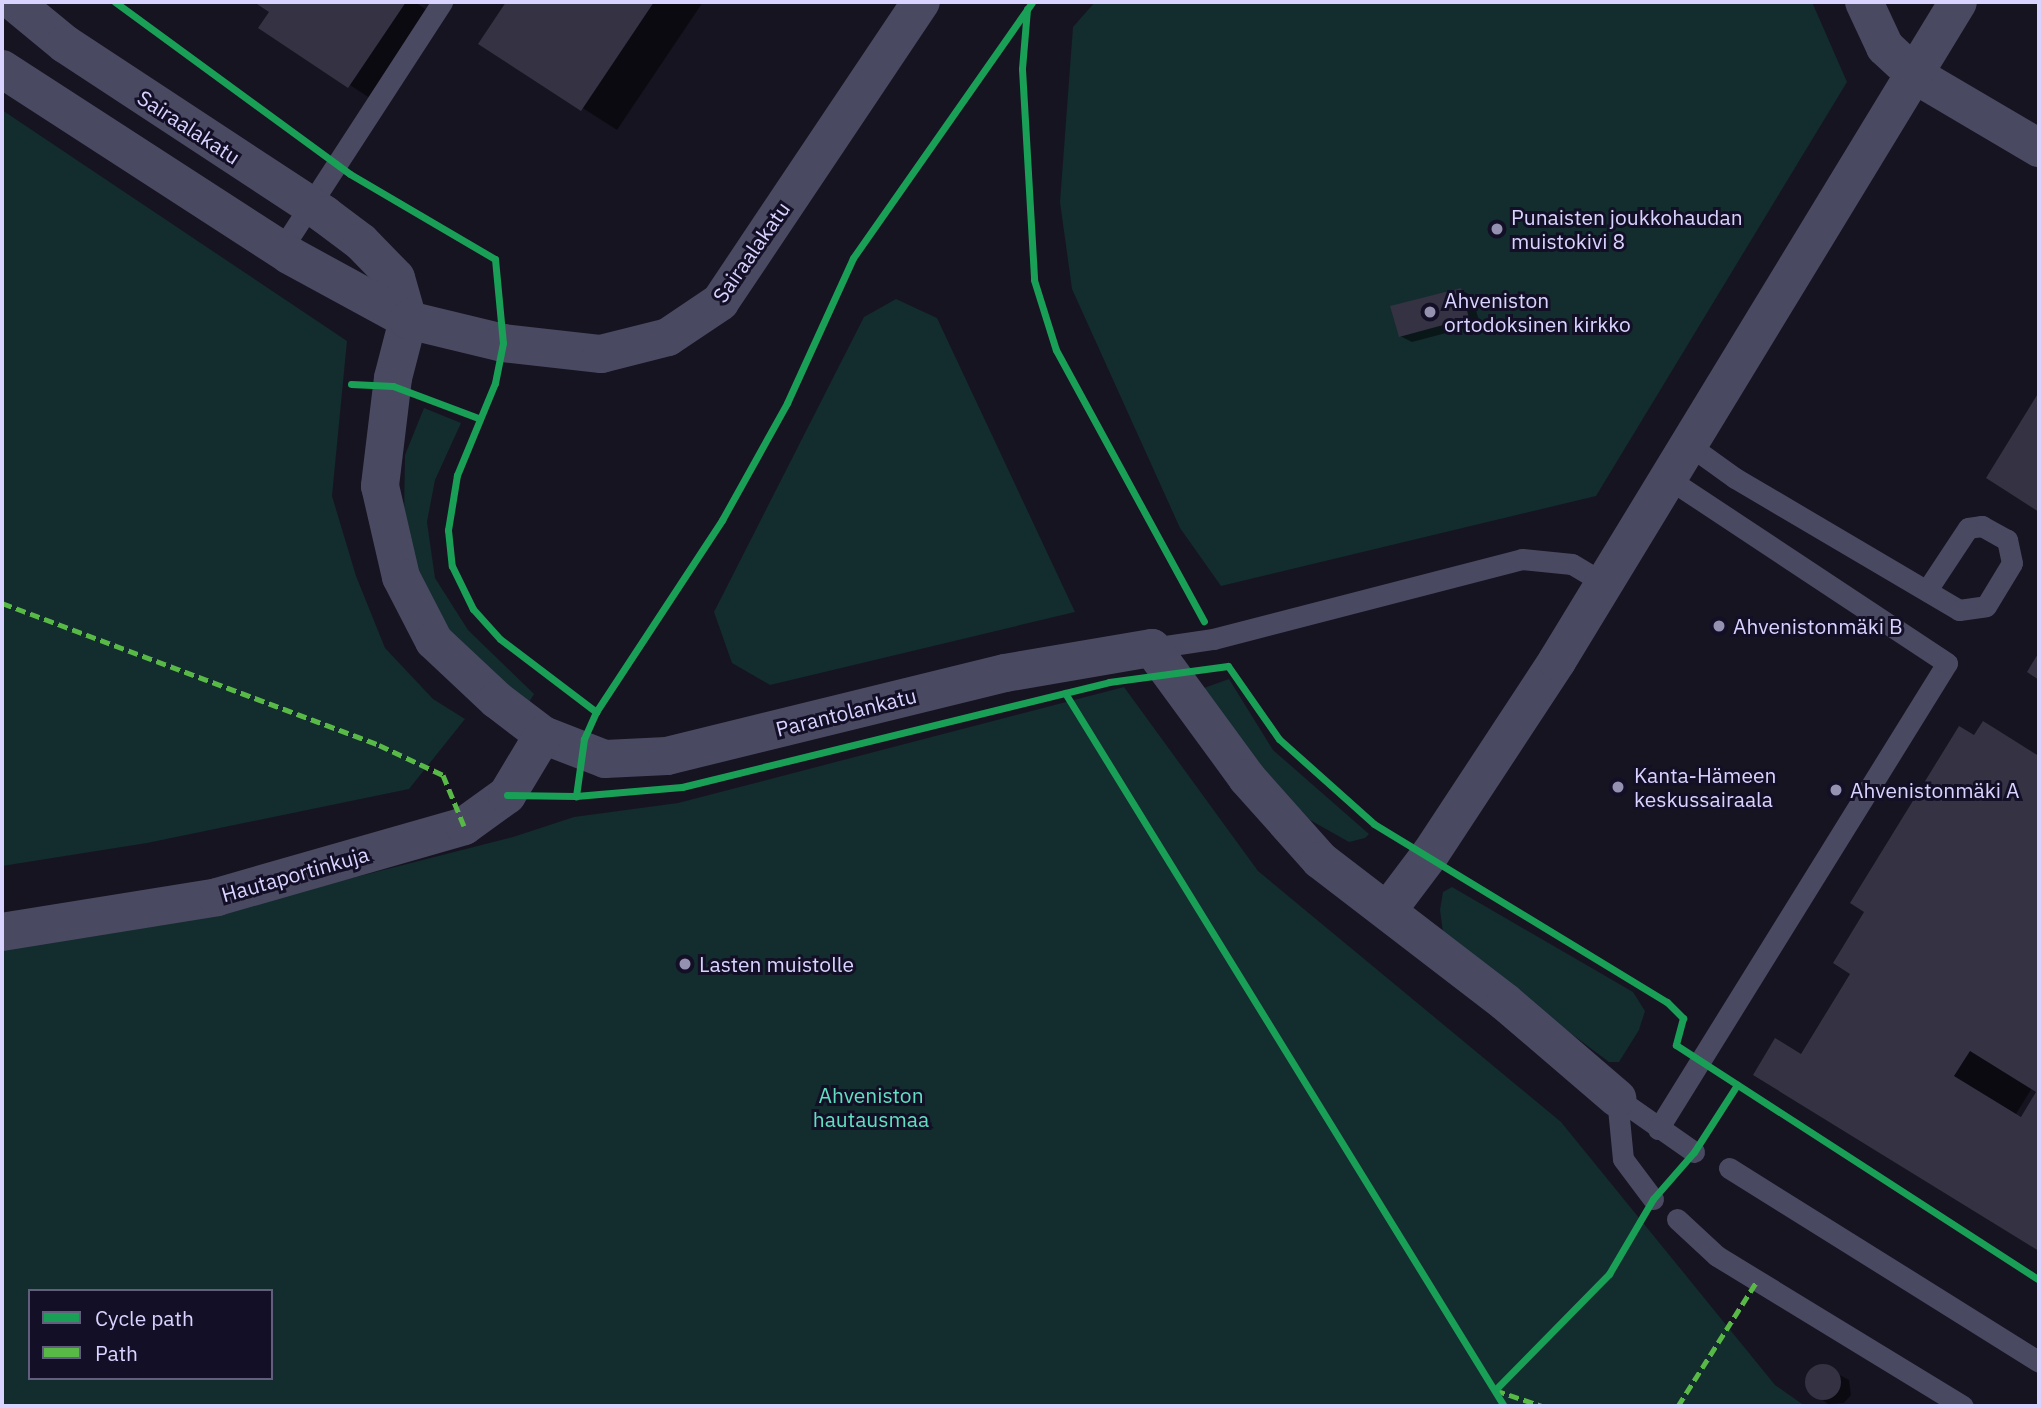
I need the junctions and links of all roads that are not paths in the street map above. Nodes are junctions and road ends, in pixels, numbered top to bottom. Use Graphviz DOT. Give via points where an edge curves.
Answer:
graph roads {
  1 [pos="14,2"];
  2 [pos="442,2"];
  3 [pos="920,2"];
  4 [pos="1864,2"];
  5 [pos="1958,2"];
  6 [pos="2,68"];
  7 [pos="1914,75"];
  8 [pos="2039,148"];
  9 [pos="309,204"];
  10 [pos="281,250"];
  11 [pos="408,320"];
  12 [pos="1689,445"];
  13 [pos="1669,479"];
  14 [pos="1605,584"];
  15 [pos="1927,590"];
  16 [pos="1152,648"];
  17 [pos="543,735"];
  18 [pos="1388,910"];
  19 [pos="2,932"];
  20 [pos="1617,1098"];
  21 [pos="1658,1129"];
  22 [pos="1695,1152"];
  23 [pos="1729,1168"];
  24 [pos="1653,1199"];
  25 [pos="1677,1219"];
  26 [pos="2039,1362"];
  27 [pos="1963,1406"];
  1 -- 9 [label="street, Sairaalakatu" via="65,44"];
  2 -- 9 [label="lane"];
  3 -- 11 [label="street, Sairaalakatu" via="720,302 668,337 601,354 503,343"];
  4 -- 7 [label="street" via="1885,47"];
  5 -- 7 [label="street"];
  6 -- 10 [label="street, Sairaalakatu"];
  7 -- 8 [label="street"];
  7 -- 12 [label="street"];
  9 -- 10 [label="lane"];
  9 -- 11 [label="street, Sairaalakatu" via="361,242 396,278"];
  10 -- 11 [label="street, Sairaalakatu"];
  11 -- 17 [label="street, Sairaalakatu" via="394,378 380,486 401,577 435,641 497,700"];
  12 -- 13 [label="street"];
  12 -- 15 [label="lane" via="1735,478"];
  13 -- 14 [label="street"];
  13 -- 21 [label="lane" via="1947,663"];
  14 -- 16 [label="lane" via="1572,564 1522,559 1213,639"];
  14 -- 18 [label="street" via="1438,842"];
  16 -- 17 [label="street, Parantolankatu" via="1005,673 667,756 605,759"];
  16 -- 18 [label="street" via="1247,778 1311,849"];
  17 -- 19 [label="street, Hautaportinkuja" via="507,795 464,826 217,897"];
  18 -- 20 [label="street"];
  20 -- 21 [label="lane"];
  20 -- 24 [label="lane" via="1623,1159"];
  21 -- 22 [label="lane"];
  23 -- 26 [label="lane"];
  25 -- 27 [label="lane" via="1717,1256"];
}
